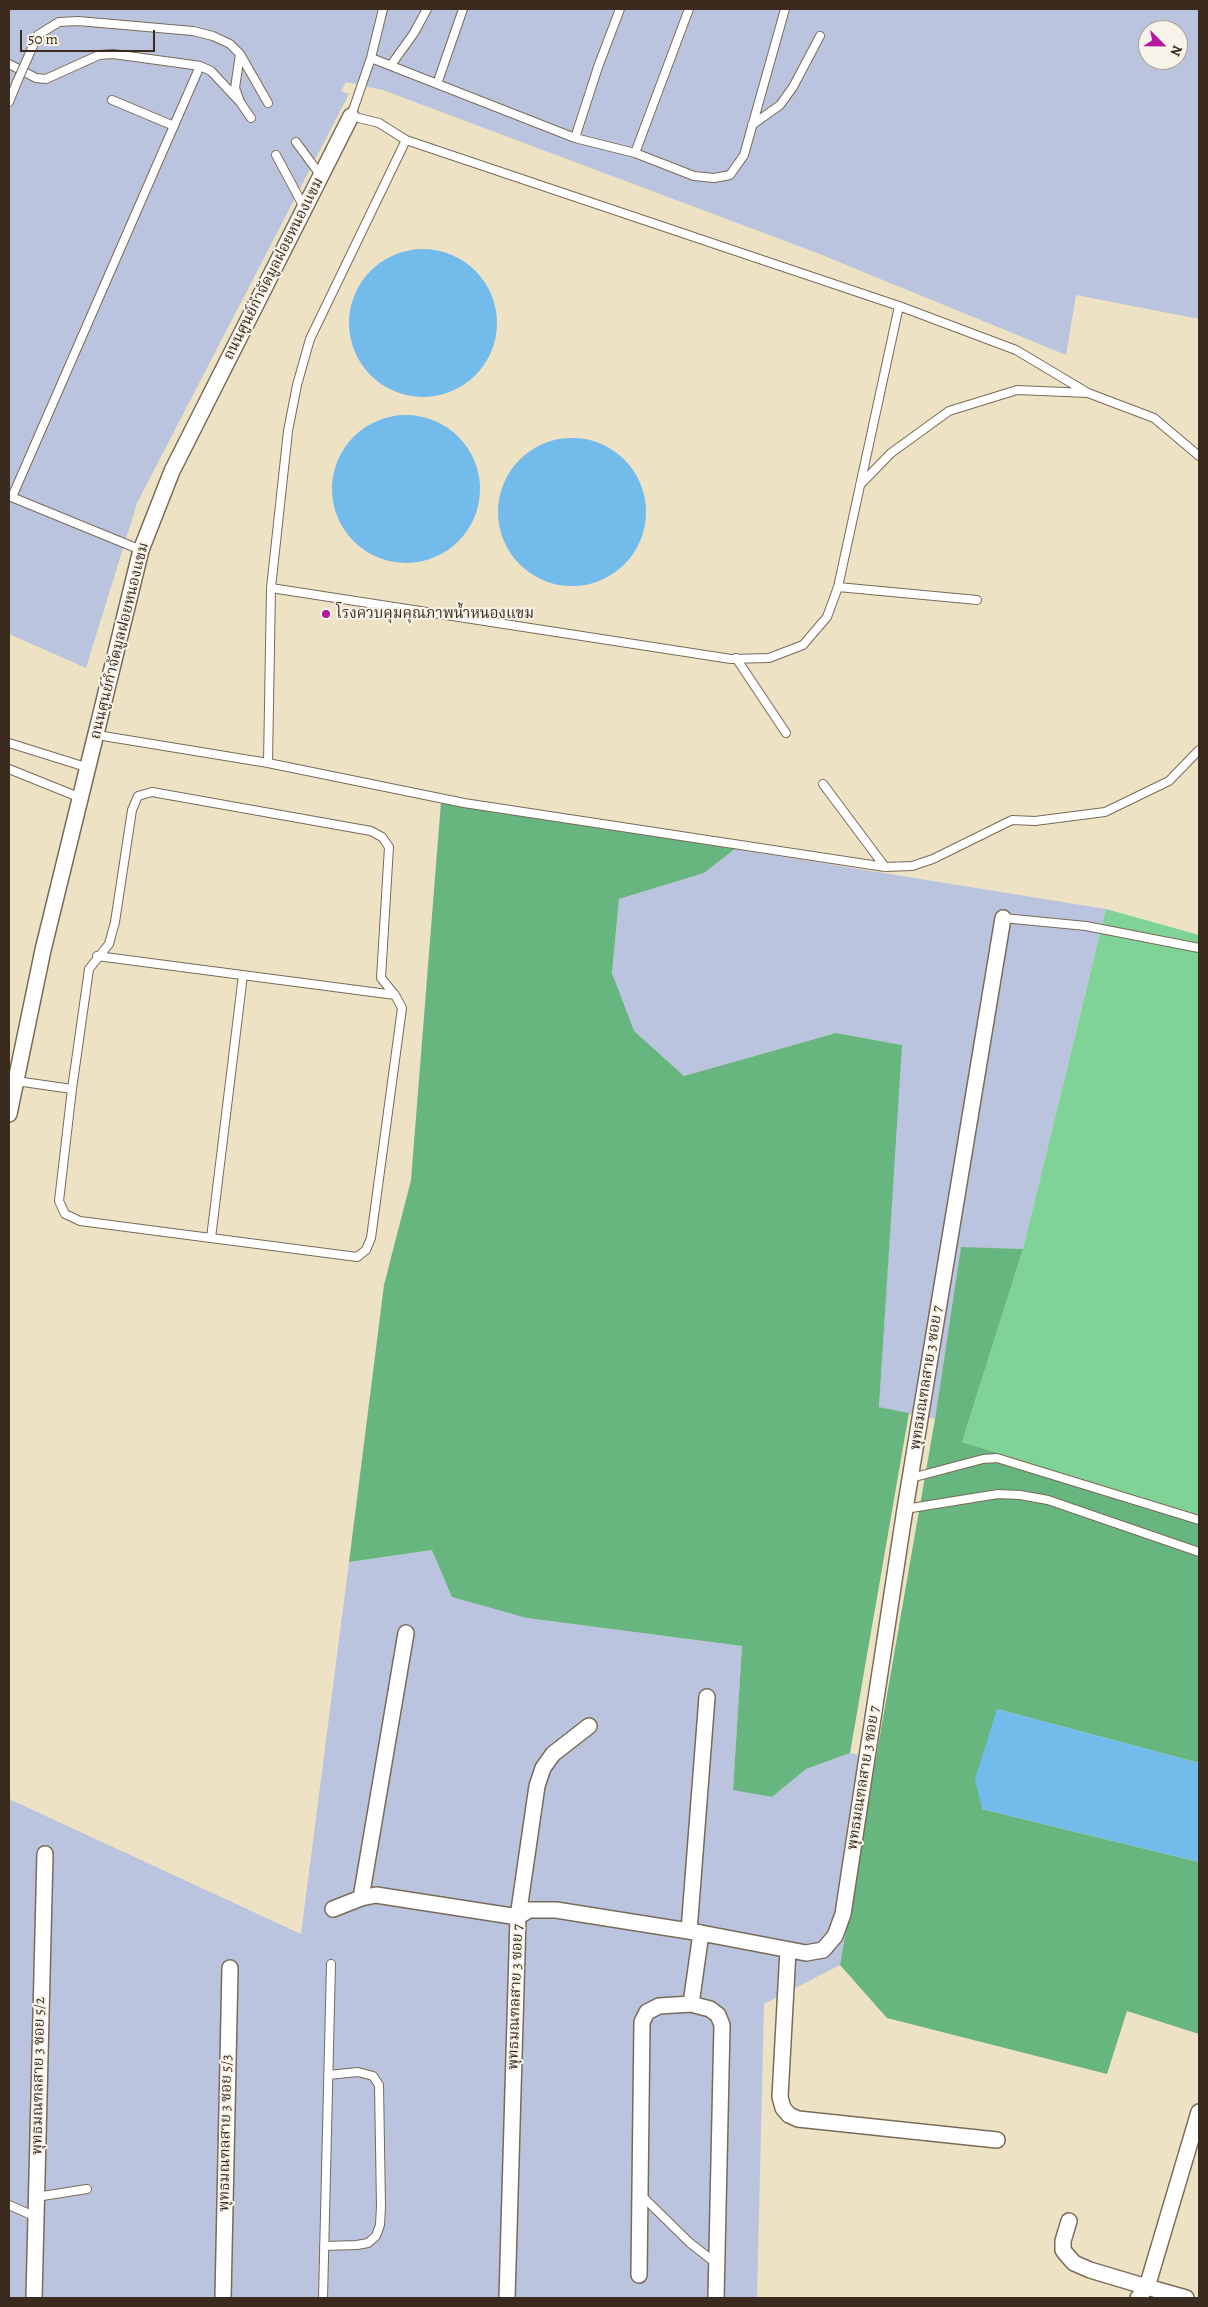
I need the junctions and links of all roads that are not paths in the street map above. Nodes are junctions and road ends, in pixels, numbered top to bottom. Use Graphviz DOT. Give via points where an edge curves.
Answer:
graph roads {
  1 [pos="383,9"];
  2 [pos="427,9"];
  3 [pos="463,9"];
  4 [pos="620,9"];
  5 [pos="689,9"];
  6 [pos="785,9"];
  7 [pos="820,36"];
  8 [pos="240,54"];
  9 [pos="370,58"];
  10 [pos="9,64"];
  11 [pos="391,65"];
  12 [pos="200,66"];
  13 [pos="436,84"];
  14 [pos="112,100"];
  15 [pos="9,102"];
  16 [pos="240,102"];
  17 [pos="268,103"];
  18 [pos="351,116"];
  19 [pos="252,118"];
  20 [pos="752,125"];
  21 [pos="174,126"];
  22 [pos="575,138"];
  23 [pos="406,140"];
  24 [pos="296,142"];
  25 [pos="635,153"];
  26 [pos="276,155"];
  27 [pos="322,176"];
  28 [pos="305,209"];
  29 [pos="898,306"];
  30 [pos="1088,392"];
  31 [pos="1199,456"];
  32 [pos="859,486"];
  33 [pos="10,496"];
  34 [pos="141,550"];
  35 [pos="838,587"];
  36 [pos="271,588"];
  37 [pos="977,600"];
  38 [pos="736,658"];
  39 [pos="786,733"];
  40 [pos="97,735"];
  41 [pos="9,743"];
  42 [pos="1199,750"];
  43 [pos="268,763"];
  44 [pos="9,768"];
  45 [pos="88,768"];
  46 [pos="823,784"];
  47 [pos="81,798"];
  48 [pos="885,867"];
  49 [pos="1003,918"];
  50 [pos="1199,948"];
  51 [pos="97,956"];
  52 [pos="243,976"];
  53 [pos="395,995"];
  54 [pos="16,1081"];
  55 [pos="72,1089"];
  56 [pos="9,1114"];
  57 [pos="211,1238"];
  58 [pos="911,1478"];
  59 [pos="905,1509"];
  60 [pos="1199,1520"];
  61 [pos="1199,1552"];
  62 [pos="406,1633"];
  63 [pos="707,1696"];
  64 [pos="589,1726"];
  65 [pos="44,1854"];
  66 [pos="361,1898"];
  67 [pos="333,1909"];
  68 [pos="518,1917"];
  69 [pos="695,1932"];
  70 [pos="788,1950"];
  71 [pos="331,1964"];
  72 [pos="230,1968"];
  73 [pos="691,2004"];
  74 [pos="328,2075"];
  75 [pos="1199,2112"];
  76 [pos="997,2140"];
  77 [pos="87,2189"];
  78 [pos="639,2193"];
  79 [pos="36,2197"];
  80 [pos="9,2205"];
  81 [pos="36,2217"];
  82 [pos="1069,2221"];
  83 [pos="324,2246"];
  84 [pos="716,2264"];
  85 [pos="639,2275"];
  86 [pos="1142,2292"];
  87 [pos="34,2298"];
  88 [pos="223,2298"];
  89 [pos="323,2298"];
  90 [pos="507,2298"];
  91 [pos="716,2298"];
  92 [pos="1186,2298"];
  1 -- 9 [label="lane"];
  2 -- 11 [label="lane"];
  3 -- 13 [label="lane"];
  4 -- 22 [label="lane"];
  5 -- 25 [label="lane"];
  6 -- 20 [label="lane"];
  7 -- 20 [label="lane" via="780,106"];
  8 -- 15 [label="lane, bridge" via="230,44 192,31 59,22 38,35"];
  8 -- 16 [label="lane" via="235,88"];
  8 -- 17 [label="lane"];
  9 -- 11 [label="lane"];
  9 -- 18 [label="lane"];
  10 -- 12 [label="lane" via="36,78 46,78 99,54"];
  11 -- 13 [label="lane"];
  12 -- 16 [label="lane" via="211,71"];
  12 -- 21 [label="lane"];
  13 -- 22 [label="lane"];
  14 -- 21 [label="lane"];
  16 -- 19 [label="lane"];
  18 -- 23 [label="lane" via="379,123"];
  18 -- 27 [label="street, ถนนศูนย์กำจัดมูลฝอยหนองแขม"];
  20 -- 25 [label="lane" via="744,155 730,175 714,178 694,176"];
  21 -- 33 [label="lane"];
  22 -- 25 [label="lane"];
  23 -- 29 [label="lane"];
  23 -- 36 [label="lane" via="310,340 299,376 288,432"];
  24 -- 27 [label="lane"];
  26 -- 28 [label="lane"];
  27 -- 28 [label="street, ถนนศูนย์กำจัดมูลฝอยหนองแขม"];
  28 -- 34 [label="street, ถนนศูนย์กำจัดมูลฝอยหนองแขม" via="172,471"];
  29 -- 30 [label="lane" via="1016,350"];
  29 -- 32 [label="lane"];
  30 -- 31 [label="lane" via="1154,418"];
  30 -- 32 [label="lane" via="1017,390 948,411 891,453"];
  32 -- 35 [label="lane"];
  33 -- 34 [label="lane"];
  34 -- 40 [label="street, ถนนศูนย์กำจัดมูลฝอยหนองแขม"];
  35 -- 37 [label="lane"];
  35 -- 38 [label="lane" via="827,617 803,645 769,658"];
  36 -- 38 [label="lane"];
  36 -- 43 [label="lane"];
  38 -- 39 [label="lane"];
  40 -- 43 [label="lane"];
  40 -- 45 [label="street, ถนนศูนย์กำจัดมูลฝอยหนองแขม"];
  41 -- 45 [label="lane"];
  42 -- 48 [label="lane" via="1169,781 1105,812 1035,821 1012,820 933,859 912,866"];
  43 -- 48 [label="lane" via="464,803"];
  44 -- 47 [label="lane"];
  45 -- 47 [label="street, ถนนศูนย์กำจัดมูลฝอยหนองแขม"];
  46 -- 48 [label="lane"];
  47 -- 54 [label="street, ถนนศูนย์กำจัดมูลฝอยหนองแขม" via="43,950"];
  49 -- 50 [label="lane" via="1086,926"];
  49 -- 58 [label="street, พุทธมณฑลสาย 3 ซอย 7"];
  51 -- 52 [label="lane"];
  51 -- 53 [label="lane" via="109,944 115,922 132,810 138,796 152,792 370,831 382,837 389,847 381,978"];
  51 -- 55 [label="lane" via="89,969"];
  52 -- 53 [label="lane"];
  52 -- 57 [label="lane"];
  53 -- 57 [label="lane" via="402,1008 371,1238 366,1250 357,1257"];
  54 -- 55 [label="lane"];
  54 -- 56 [label="street, ถนนศูนย์กำจัดมูลฝอยหนองแขม"];
  55 -- 57 [label="lane" via="59,1201 65,1214 80,1221"];
  58 -- 59 [label="street, พุทธมณฑลสาย 3 ซอย 7"];
  58 -- 60 [label="lane" via="997,1458"];
  59 -- 61 [label="lane" via="998,1494 1020,1495 1048,1500"];
  59 -- 70 [label="street, พุทธมณฑลสาย 3 ซอย 7" via="843,1914 835,1936 823,1950 806,1953"];
  62 -- 66 [label="street"];
  63 -- 69 [label="street"];
  64 -- 68 [label="street" via="553,1754 543,1768 537,1786"];
  65 -- 79 [label="street, พุทธมณฑลสาย 3 ซอย 5/2"];
  66 -- 67 [label="street"];
  66 -- 68 [label="street" via="376,1895 410,1899"];
  68 -- 69 [label="street, พุทธมณฑลสาย 3 ซอย 7" via="540,1908"];
  68 -- 90 [label="street, พุทธมณฑลสาย 3 ซอย 7"];
  69 -- 70 [label="street, พุทธมณฑลสาย 3 ซอย 7"];
  69 -- 73 [label="street"];
  70 -- 76 [label="street" via="780,2097 789,2115 798,2119"];
  71 -- 74 [label="lane"];
  72 -- 88 [label="street, พุทธมณฑลสาย 3 ซอย 5/3"];
  73 -- 78 [label="street" via="659,2006 647,2012 642,2022"];
  73 -- 84 [label="street" via="710,2009 718,2015 722,2026"];
  74 -- 83 [label="lane"];
  74 -- 83 [label="lane" via="358,2072 373,2076 380,2085 381,2206 380,2225 376,2236 368,2242"];
  75 -- 86 [label="street"];
  77 -- 79 [label="lane"];
  78 -- 84 [label="lane"];
  78 -- 85 [label="street"];
  79 -- 81 [label="street, พุทธมณฑลสาย 3 ซอย 5/2"];
  80 -- 81 [label="lane"];
  81 -- 87 [label="street, พุทธมณฑลสาย 3 ซอย 5/2"];
  82 -- 86 [label="street" via="1063,2250 1074,2263"];
  83 -- 89 [label="lane"];
  84 -- 91 [label="street"];
  86 -- 92 [label="street"];
}
